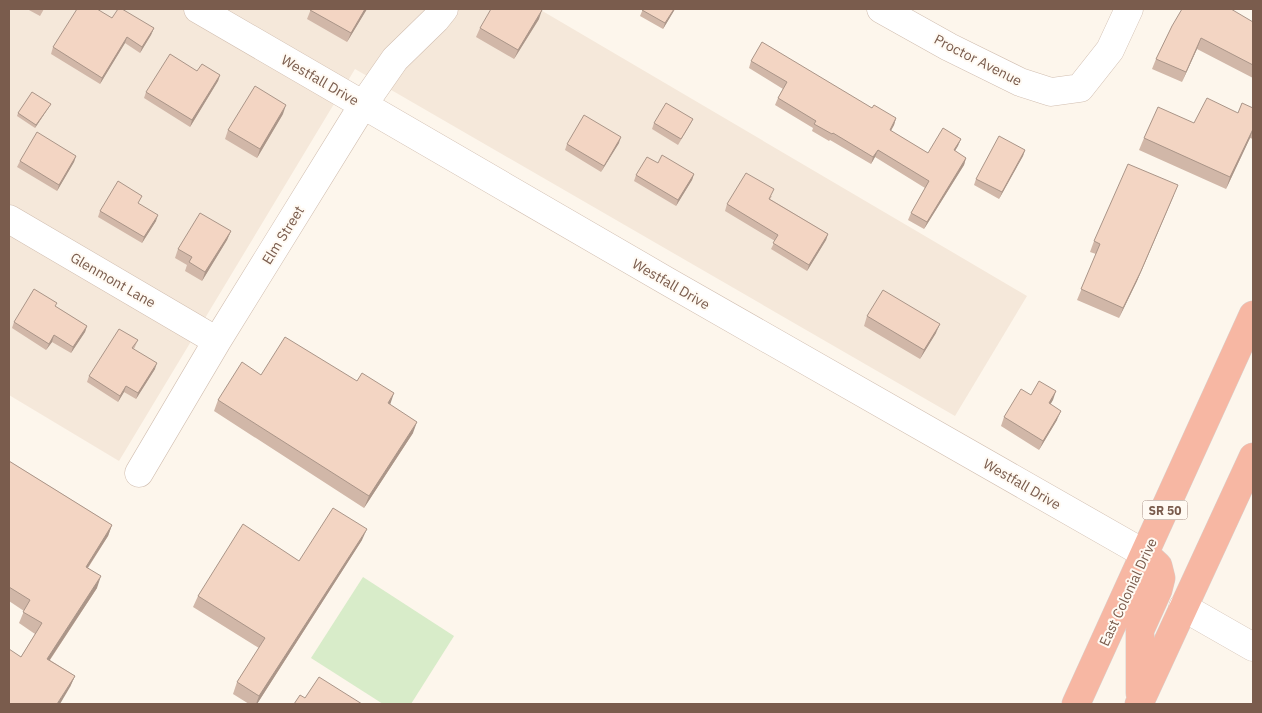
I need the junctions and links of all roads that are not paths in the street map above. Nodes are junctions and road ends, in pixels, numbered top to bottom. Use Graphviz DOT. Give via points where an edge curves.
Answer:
graph roads {
  1 [pos="198,9"];
  2 [pos="444,9"];
  3 [pos="881,9"];
  4 [pos="1129,9"];
  5 [pos="363,105"];
  6 [pos="9,219"];
  7 [pos="1253,315"];
  8 [pos="217,342"];
  9 [pos="1253,456"];
  10 [pos="139,474"];
  11 [pos="1145,554"];
  12 [pos="1184,607"];
  13 [pos="1253,647"];
  14 [pos="1140,703"];
  15 [pos="1076,704"];
  1 -- 5 [label="street, Westfall Drive"];
  2 -- 5 [label="street, Elm Street" via="395,59"];
  3 -- 4 [label="street, Proctor Avenue" via="1020,82 1051,92 1080,88 1110,50"];
  5 -- 8 [label="street, Elm Street"];
  5 -- 11 [label="street, Westfall Drive"];
  6 -- 8 [label="street, Glenmont Lane"];
  7 -- 11 [label="highway, East Colonial Drive / SR 50"];
  8 -- 10 [label="street, Elm Street"];
  9 -- 12 [label="highway"];
  11 -- 14 [label="highway" via="1158,566 1161,578 1140,630"];
  11 -- 15 [label="highway, East Colonial Drive / SR 50"];
  12 -- 13 [label="street"];
  12 -- 14 [label="highway"];
}
